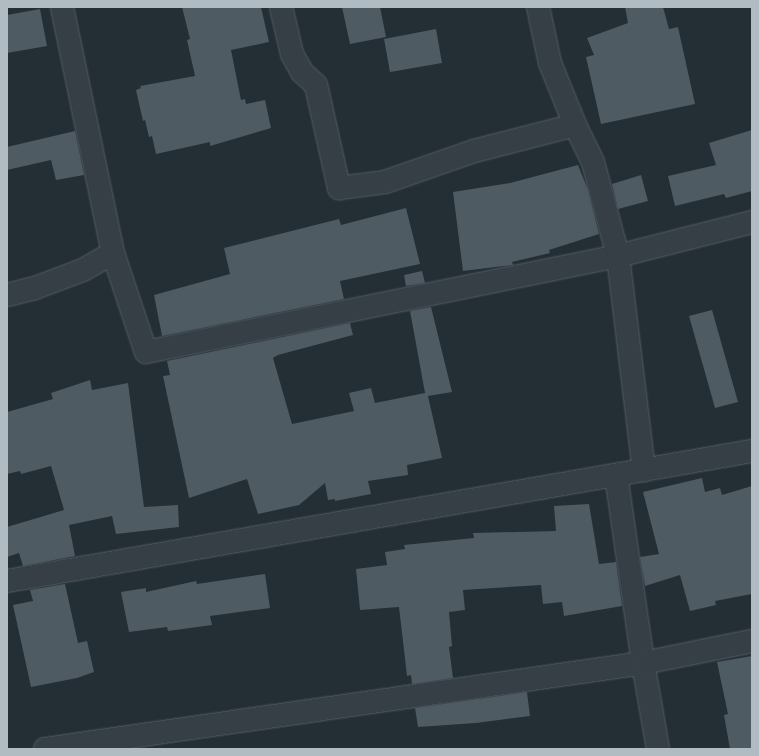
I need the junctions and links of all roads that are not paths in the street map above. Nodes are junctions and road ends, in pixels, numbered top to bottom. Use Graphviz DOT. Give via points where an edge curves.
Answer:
graph roads {
  1 [pos="62,7"];
  2 [pos="281,7"];
  3 [pos="538,7"];
  4 [pos="575,125"];
  5 [pos="752,222"];
  6 [pos="114,254"];
  7 [pos="618,256"];
  8 [pos="7,295"];
  9 [pos="752,451"];
  10 [pos="644,470"];
  11 [pos="616,475"];
  12 [pos="7,581"];
  13 [pos="752,641"];
  14 [pos="643,663"];
  15 [pos="45,749"];
  16 [pos="658,749"];
  1 -- 6 [label="street"];
  2 -- 4 [label="street" via="292,54 302,72 316,85 339,188 385,182 474,151"];
  3 -- 4 [label="street" via="550,63"];
  4 -- 7 [label="street" via="593,162"];
  5 -- 7 [label="street"];
  6 -- 7 [label="street" via="146,352"];
  6 -- 8 [label="street" via="76,273"];
  7 -- 10 [label="street"];
  9 -- 10 [label="street"];
  10 -- 11 [label="street"];
  11 -- 12 [label="street"];
  11 -- 14 [label="street"];
  13 -- 14 [label="street"];
  14 -- 15 [label="street"];
  14 -- 16 [label="street"];
}
